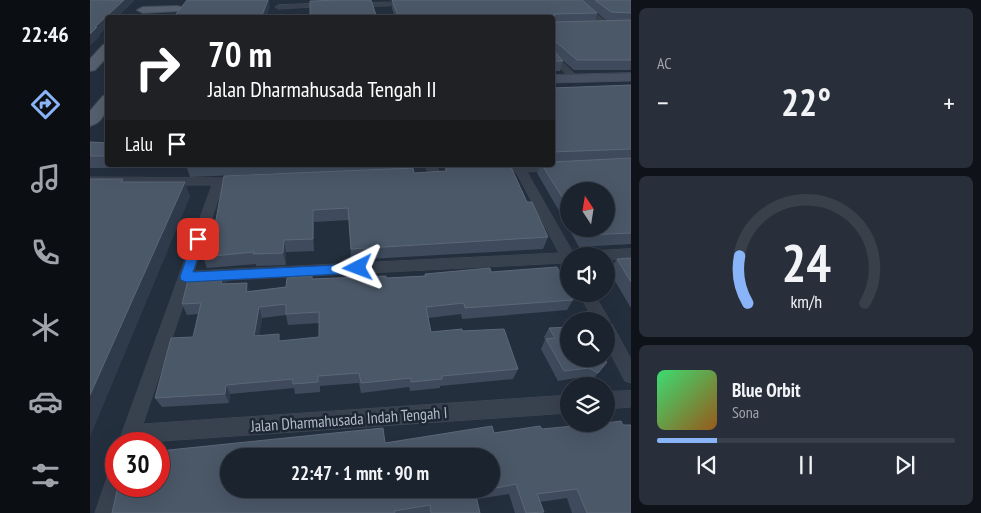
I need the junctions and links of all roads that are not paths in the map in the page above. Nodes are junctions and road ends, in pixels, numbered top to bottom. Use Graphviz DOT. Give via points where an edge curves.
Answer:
graph roads {
  1 [pos="151,0"];
  2 [pos="184,0"];
  3 [pos="575,0"];
  4 [pos="418,3"];
  5 [pos="338,5"];
  6 [pos="348,5"];
  7 [pos="278,6"];
  8 [pos="174,13"];
  9 [pos="139,14"];
  10 [pos="597,26"];
  11 [pos="606,26"];
  12 [pos="614,26"];
  13 [pos="105,51"];
  14 [pos="555,57"];
  15 [pos="90,67"];
  16 [pos="631,77"];
  17 [pos="574,78"];
  18 [pos="555,79"];
  19 [pos="631,85"];
  20 [pos="555,88"];
  21 [pos="105,103"];
  22 [pos="90,121"];
  23 [pos="566,167"];
  24 [pos="520,169"];
  25 [pos="481,170"];
  26 [pos="257,181"];
  27 [pos="90,182"];
  28 [pos="218,183"];
  29 [pos="562,247"];
  30 [pos="631,254"];
  31 [pos="615,255"];
  32 [pos="560,258"];
  33 [pos="186,277"];
  34 [pos="615,346"];
  35 [pos="631,375"];
  36 [pos="631,399"];
  37 [pos="615,400"];
  38 [pos="560,405"];
  39 [pos="131,432"];
  40 [pos="170,436"];
  41 [pos="111,497"];
  42 [pos="106,513"];
  1 -- 9 [label="main road"];
  2 -- 8 [label="main road"];
  3 -- 11 [label="street"];
  4 -- 6 [label="street"];
  5 -- 7 [label="street"];
  8 -- 9 [label="main road"];
  10 -- 11 [label="street"];
  11 -- 12 [label="street"];
  13 -- 15 [label="main road"];
  14 -- 17 [label="street"];
  16 -- 17 [label="main road"];
  17 -- 18 [label="main road"];
  19 -- 20 [label="main road"];
  21 -- 22 [label="main road"];
  23 -- 24 [label="street"];
  24 -- 25 [label="street"];
  24 -- 29 [label="street"];
  26 -- 28 [label="street"];
  27 -- 28 [label="street"];
  28 -- 33 [label="street"];
  30 -- 31 [label="street"];
  32 -- 33 [label="street"];
  33 -- 39 [label="street"];
  34 -- 35 [label="street"];
  36 -- 37 [label="street"];
  38 -- 40 [label="street, Jalan Dharmahusada Indah Tengah I"];
  41 -- 42 [label="street"];
}
